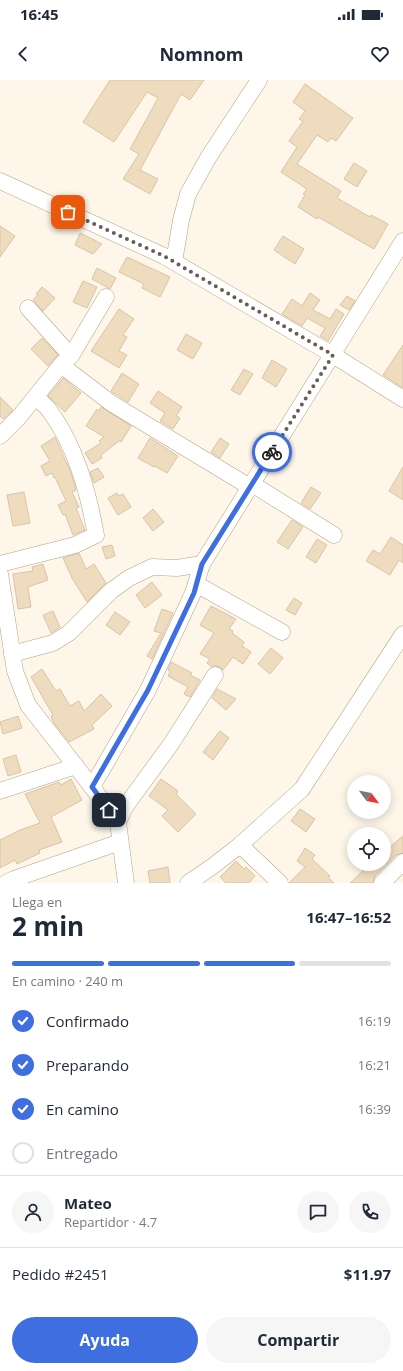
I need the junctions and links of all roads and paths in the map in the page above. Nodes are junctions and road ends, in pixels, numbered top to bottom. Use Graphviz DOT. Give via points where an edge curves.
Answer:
graph roads {
  1 [pos="259,80"];
  2 [pos="0,181"];
  3 [pos="403,241"];
  4 [pos="174,262"];
  5 [pos="106,297"];
  6 [pos="28,308"];
  7 [pos="333,355"];
  8 [pos="66,360"];
  9 [pos="36,398"];
  10 [pos="403,399"];
  11 [pos="0,436"];
  12 [pos="251,486"];
  13 [pos="334,535"];
  14 [pos="0,564"];
  15 [pos="202,564"];
  16 [pos="0,574"];
  17 [pos="196,584"];
  18 [pos="282,632"];
  19 [pos="403,634"];
  20 [pos="12,654"];
  21 [pos="215,675"];
  22 [pos="76,766"];
  23 [pos="92,787"];
  24 [pos="0,791"];
  25 [pos="118,822"];
  26 [pos="120,842"];
  27 [pos="240,845"];
  28 [pos="403,862"];
  29 [pos="6,883"];
  30 [pos="126,883"];
  31 [pos="188,883"];
  32 [pos="280,883"];
  33 [pos="382,883"];
  1 -- 4 [label="street" via="208,158 188,194"];
  2 -- 4 [label="street"];
  3 -- 7 [label="street"];
  4 -- 7 [label="street"];
  5 -- 8 [label="street"];
  6 -- 8 [label="street"];
  7 -- 10 [label="street"];
  7 -- 12 [label="street"];
  8 -- 9 [label="street"];
  8 -- 12 [label="street" via="111,403"];
  9 -- 11 [label="street"];
  9 -- 14 [label="street" via="49,409 71,447 88,495 96,535 75,545"];
  12 -- 13 [label="street"];
  12 -- 15 [label="street"];
  15 -- 17 [label="street"];
  15 -- 20 [label="street" via="177,568 152,567 129,578 111,591 68,633 53,643"];
  16 -- 20 [label="street"];
  17 -- 18 [label="street"];
  17 -- 23 [label="street" via="148,690"];
  19 -- 27 [label="street" via="302,789"];
  20 -- 22 [label="street" via="15,671 28,705"];
  21 -- 25 [label="street" via="171,744 125,807"];
  22 -- 23 [label="street"];
  22 -- 24 [label="street"];
  23 -- 25 [label="street"];
  25 -- 26 [label="street"];
  26 -- 29 [label="street"];
  26 -- 30 [label="street"];
  27 -- 31 [label="street"];
  27 -- 32 [label="street"];
  28 -- 33 [label="street"];
}
